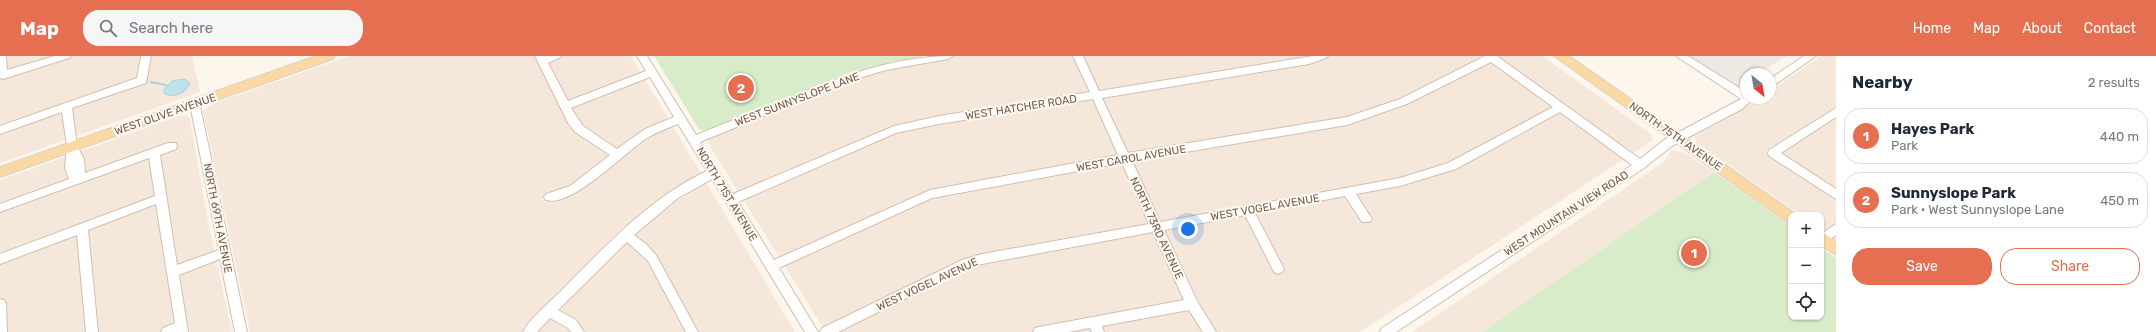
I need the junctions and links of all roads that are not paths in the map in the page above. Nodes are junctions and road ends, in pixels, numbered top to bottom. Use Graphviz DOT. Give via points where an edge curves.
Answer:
graph roads {
  1 [pos="1,56"];
  2 [pos="66,56"];
  3 [pos="146,56"];
  4 [pos="329,56"];
  5 [pos="556,56"];
  6 [pos="642,56"];
  7 [pos="948,56"];
  8 [pos="1078,56"];
  9 [pos="1323,56"];
  10 [pos="1560,56"];
  11 [pos="1681,56"];
  12 [pos="1811,56"];
  13 [pos="1491,57"];
  14 [pos="542,58"];
  15 [pos="652,72"];
  16 [pos="1776,80"];
  17 [pos="1740,93"];
  18 [pos="1095,95"];
  19 [pos="195,104"];
  20 [pos="1740,104"];
  21 [pos="565,106"];
  22 [pos="67,107"];
  23 [pos="1561,107"];
  24 [pos="1836,112"];
  25 [pos="681,119"];
  26 [pos="0,130"];
  27 [pos="1677,137"];
  28 [pos="694,140"];
  29 [pos="172,146"];
  30 [pos="72,147"];
  31 [pos="154,152"];
  32 [pos="616,154"];
  33 [pos="1125,158"];
  34 [pos="1640,165"];
  35 [pos="0,172"];
  36 [pos="714,173"];
  37 [pos="77,181"];
  38 [pos="1349,193"];
  39 [pos="1836,195"];
  40 [pos="550,197"];
  41 [pos="161,198"];
  42 [pos="731,200"];
  43 [pos="0,208"];
  44 [pos="1248,210"];
  45 [pos="1788,215"];
  46 [pos="1366,219"];
  47 [pos="1156,227"];
  48 [pos="82,228"];
  49 [pos="1836,228"];
  50 [pos="626,235"];
  51 [pos="1824,236"];
  52 [pos="1824,240"];
  53 [pos="1836,249"];
  54 [pos="225,252"];
  55 [pos="0,259"];
  56 [pos="771,266"];
  57 [pos="1278,268"];
  58 [pos="173,272"];
  59 [pos="0,304"];
  60 [pos="1192,304"];
  61 [pos="549,311"];
  62 [pos="1096,327"];
  63 [pos="182,329"];
  64 [pos="1,332"];
  65 [pos="92,332"];
  66 [pos="167,332"];
  67 [pos="241,332"];
  68 [pos="530,332"];
  69 [pos="578,332"];
  70 [pos="692,332"];
  71 [pos="812,332"];
  72 [pos="826,332"];
  73 [pos="1039,332"];
  74 [pos="1210,332"];
  75 [pos="1386,332"];
  1 -- 2 [label="street" via="3,75"];
  3 -- 22 [label="street" via="142,80"];
  4 -- 19 [label="main road, WEST OLIVE AVENUE"];
  5 -- 14 [label="street"];
  6 -- 15 [label="street, NORTH 71ST AVENUE"];
  7 -- 28 [label="street, WEST SUNNYSLOPE LANE" via="886,67 845,79"];
  8 -- 18 [label="street, NORTH 73RD AVENUE"];
  9 -- 18 [label="street, WEST HATCHER ROAD" via="1309,61"];
  10 -- 27 [label="main road, NORTH 75TH AVENUE"];
  11 -- 17 [label="street"];
  12 -- 16 [label="street"];
  13 -- 23 [label="street"];
  13 -- 33 [label="street, WEST CAROL AVENUE" via="1416,97 1375,114 1316,127"];
  14 -- 21 [label="street"];
  15 -- 21 [label="street"];
  15 -- 25 [label="street, NORTH 71ST AVENUE"];
  18 -- 33 [label="street, NORTH 73RD AVENUE"];
  18 -- 42 [label="street, WEST HATCHER ROAD" via="939,120 894,130"];
  19 -- 30 [label="main road, WEST OLIVE AVENUE"];
  19 -- 54 [label="street, NORTH 69TH AVENUE"];
  20 -- 27 [label="street, WEST MOUNTAIN VIEW ROAD"];
  21 -- 32 [label="street" via="578,129"];
  22 -- 26 [label="street"];
  22 -- 30 [label="street"];
  23 -- 34 [label="street"];
  23 -- 38 [label="street, WEST VOGEL AVENUE" via="1452,166 1400,182"];
  24 -- 39 [label="street" via="1773,153"];
  25 -- 28 [label="street, NORTH 71ST AVENUE"];
  25 -- 32 [label="street" via="648,132"];
  27 -- 34 [label="street, WEST MOUNTAIN VIEW ROAD"];
  27 -- 45 [label="main road, NORTH 75TH AVENUE"];
  28 -- 36 [label="street, NORTH 71ST AVENUE"];
  29 -- 31 [label="street"];
  30 -- 35 [label="main road, WEST OLIVE AVENUE"];
  30 -- 37 [label="street" via="72,175"];
  31 -- 37 [label="street"];
  31 -- 41 [label="street"];
  32 -- 40 [label="street" via="575,189"];
  33 -- 47 [label="street, NORTH 73RD AVENUE"];
  33 -- 56 [label="street, WEST CAROL AVENUE" via="930,194"];
  34 -- 75 [label="street, WEST MOUNTAIN VIEW ROAD"];
  36 -- 42 [label="street, NORTH 71ST AVENUE"];
  36 -- 50 [label="street" via="677,192"];
  37 -- 43 [label="street"];
  38 -- 44 [label="street, WEST VOGEL AVENUE"];
  38 -- 46 [label="street"];
  41 -- 48 [label="street"];
  41 -- 58 [label="street"];
  42 -- 56 [label="street, NORTH 71ST AVENUE"];
  44 -- 47 [label="street, WEST VOGEL AVENUE"];
  44 -- 57 [label="street"];
  47 -- 60 [label="street, NORTH 73RD AVENUE"];
  47 -- 72 [label="street, WEST VOGEL AVENUE" via="982,259 962,265"];
  48 -- 55 [label="street"];
  48 -- 65 [label="street"];
  49 -- 51 [label="street"];
  50 -- 61 [label="street"];
  50 -- 70 [label="street" via="652,258"];
  52 -- 53 [label="main road"];
  54 -- 58 [label="street"];
  54 -- 67 [label="street, NORTH 69TH AVENUE"];
  56 -- 71 [label="street, NORTH 71ST AVENUE"];
  58 -- 63 [label="street"];
  59 -- 64 [label="street"];
  60 -- 62 [label="street"];
  60 -- 74 [label="street, NORTH 73RD AVENUE"];
  61 -- 68 [label="street"];
  61 -- 69 [label="street" via="572,324"];
  62 -- 73 [label="street"];
  63 -- 66 [label="street"];
}
